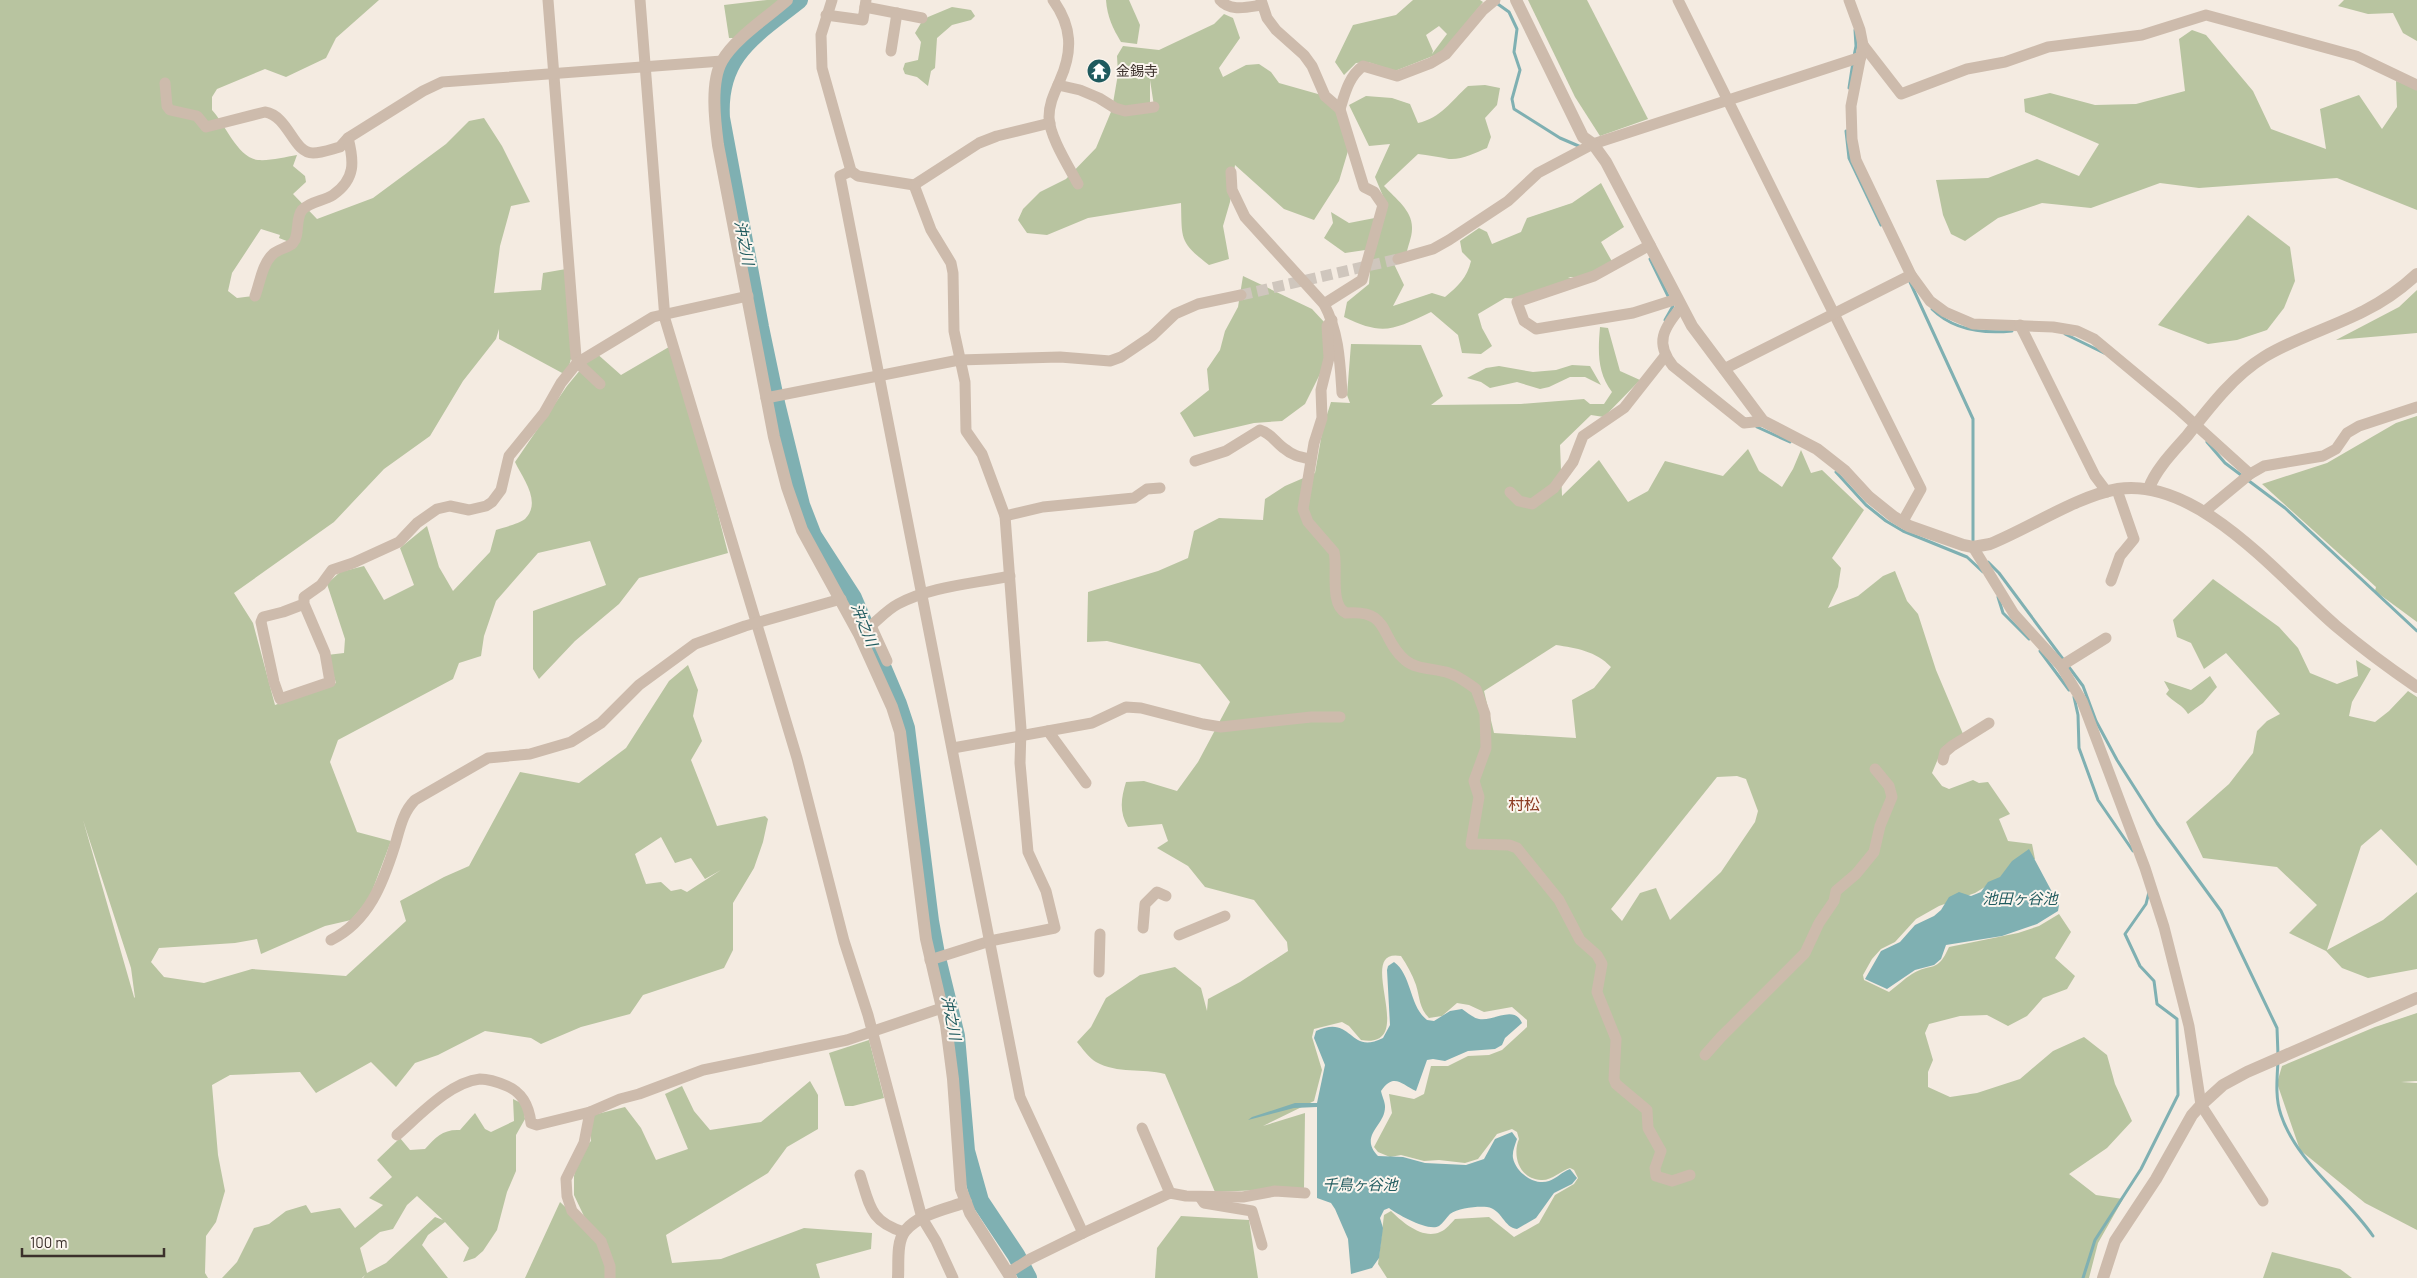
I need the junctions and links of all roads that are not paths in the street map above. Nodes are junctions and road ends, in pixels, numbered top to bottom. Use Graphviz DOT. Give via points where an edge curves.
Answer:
graph roads {
  1 [pos="548,0"];
  2 [pos="640,0"];
  3 [pos="787,0"];
  4 [pos="832,0"];
  5 [pos="1053,0"];
  6 [pos="1220,0"];
  7 [pos="1495,0"];
  8 [pos="1516,0"];
  9 [pos="1678,0"];
  10 [pos="1849,0"];
  11 [pos="865,3"];
  12 [pos="1261,3"];
  13 [pos="897,13"];
  14 [pos="826,15"];
  15 [pos="922,18"];
  16 [pos="1863,45"];
  17 [pos="891,51"];
  18 [pos="1861,57"];
  19 [pos="722,61"];
  20 [pos="644,65"];
  21 [pos="553,73"];
  22 [pos="165,84"];
  23 [pos="1058,85"];
  24 [pos="2417,85"];
  25 [pos="1728,100"];
  26 [pos="1154,106"];
  27 [pos="1340,109"];
  28 [pos="1050,123"];
  29 [pos="348,138"];
  30 [pos="1593,144"];
  31 [pos="851,171"];
  32 [pos="1231,172"];
  33 [pos="1078,184"];
  34 [pos="914,185"];
  35 [pos="1650,245"];
  36 [pos="1398,259"];
  37 [pos="2417,274"];
  38 [pos="1911,275"];
  39 [pos="1241,295"];
  40 [pos="255,296"];
  41 [pos="748,296"];
  42 [pos="1679,303"];
  43 [pos="1324,304"];
  44 [pos="664,313"];
  45 [pos="1834,314"];
  46 [pos="1332,320"];
  47 [pos="2020,325"];
  48 [pos="1665,356"];
  49 [pos="960,360"];
  50 [pos="579,362"];
  51 [pos="1724,369"];
  52 [pos="879,375"];
  53 [pos="600,384"];
  54 [pos="1342,393"];
  55 [pos="766,398"];
  56 [pos="2417,407"];
  57 [pos="1763,421"];
  58 [pos="2196,425"];
  59 [pos="1310,459"];
  60 [pos="1195,461"];
  61 [pos="2250,474"];
  62 [pos="1160,488"];
  63 [pos="2149,488"];
  64 [pos="2112,491"];
  65 [pos="1510,492"];
  66 [pos="2204,512"];
  67 [pos="1005,516"];
  68 [pos="1903,521"];
  69 [pos="1973,547"];
  70 [pos="1010,576"];
  71 [pos="2111,581"];
  72 [pos="922,594"];
  73 [pos="841,599"];
  74 [pos="304,604"];
  75 [pos="756,623"];
  76 [pos="872,628"];
  77 [pos="859,634"];
  78 [pos="2106,638"];
  79 [pos="887,661"];
  80 [pos="2060,666"];
  81 [pos="2417,688"];
  82 [pos="1340,717"];
  83 [pos="1989,724"];
  84 [pos="1048,731"];
  85 [pos="1021,735"];
  86 [pos="953,748"];
  87 [pos="1944,760"];
  88 [pos="1875,769"];
  89 [pos="1086,783"];
  90 [pos="1166,896"];
  91 [pos="1224,916"];
  92 [pos="1143,928"];
  93 [pos="1100,934"];
  94 [pos="1180,935"];
  95 [pos="331,940"];
  96 [pos="990,941"];
  97 [pos="930,960"];
  98 [pos="1099,972"];
  99 [pos="2417,998"];
  100 [pos="942,1008"];
  101 [pos="872,1033"];
  102 [pos="1706,1055"];
  103 [pos="2200,1105"];
  104 [pos="590,1112"];
  105 [pos="1142,1128"];
  106 [pos="397,1135"];
  107 [pos="860,1175"];
  108 [pos="1690,1175"];
  109 [pos="1170,1193"];
  110 [pos="1305,1193"];
  111 [pos="1200,1196"];
  112 [pos="2263,1201"];
  113 [pos="966,1202"];
  114 [pos="922,1218"];
  115 [pos="904,1232"];
  116 [pos="1083,1233"];
  117 [pos="1262,1245"];
  118 [pos="1009,1276"];
  119 [pos="610,1278"];
  120 [pos="898,1278"];
  121 [pos="953,1278"];
  122 [pos="2103,1278"];
  1 -- 21 [label="street"];
  2 -- 20 [label="street"];
  3 -- 19 [label="street" via="738,42"];
  4 -- 14 [label="street"];
  5 -- 23 [label="street" via="1066,22 1070,40 1069,57"];
  6 -- 12 [label="street" via="1225,6 1234,8"];
  7 -- 27 [label="street" via="1446,54 1431,63 1397,76 1363,66 1357,70 1349,82"];
  8 -- 30 [label="street" via="1583,137"];
  9 -- 25 [label="street"];
  10 -- 16 [label="street"];
  11 -- 13 [label="street"];
  11 -- 14 [label="street" via="863,20"];
  12 -- 27 [label="street" via="1276,30 1312,66 1325,96"];
  13 -- 15 [label="street"];
  13 -- 17 [label="street"];
  14 -- 31 [label="street" via="821,35 822,68"];
  16 -- 18 [label="street"];
  16 -- 24 [label="street" via="1901,94 1967,69 2005,62 2048,47 2142,35 2206,15 2356,56"];
  18 -- 25 [label="street"];
  18 -- 38 [label="street" via="1852,106 1856,160"];
  19 -- 20 [label="street"];
  19 -- 41 [label="street" via="717,75 714,120"];
  20 -- 21 [label="street"];
  20 -- 44 [label="street"];
  21 -- 29 [label="street" via="442,82"];
  21 -- 50 [label="street" via="576,357"];
  22 -- 29 [label="street" via="170,110 197,116 206,127 265,112 280,118 304,150 312,153 340,147"];
  23 -- 26 [label="street" via="1080,90 1128,112"];
  23 -- 28 [label="street" via="1051,101"];
  25 -- 30 [label="street"];
  25 -- 45 [label="street"];
  27 -- 43 [label="street" via="1364,188 1374,192 1383,205 1362,280"];
  28 -- 33 [label="street"];
  28 -- 34 [label="street" via="979,143"];
  29 -- 40 [label="street" via="353,169 333,195 301,212 295,238 273,254 265,266"];
  30 -- 35 [label="street"];
  30 -- 36 [label="street" via="1538,173 1508,201 1448,240"];
  31 -- 34 [label="street" via="858,176"];
  31 -- 52 [label="street" via="840,176"];
  32 -- 43 [label="street" via="1232,190 1244,217"];
  34 -- 49 [label="street" via="931,230 951,264 954,331"];
  35 -- 42 [label="street"];
  35 -- 42 [label="street" via="1594,276 1517,302 1524,321 1536,330"];
  37 -- 58 [label="street" via="2364,312 2262,358 2228,387"];
  38 -- 45 [label="street"];
  38 -- 47 [label="street" via="1930,301 1958,319 1972,324"];
  39 -- 49 [label="street" via="1198,304 1175,314 1152,336 1110,361 1060,357"];
  41 -- 44 [label="street"];
  41 -- 55 [label="street"];
  42 -- 48 [label="street" via="1662,336"];
  42 -- 51 [label="street"];
  43 -- 46 [label="street"];
  44 -- 50 [label="street"];
  44 -- 75 [label="street"];
  45 -- 51 [label="street"];
  45 -- 68 [label="street" via="1921,489"];
  46 -- 54 [label="street" via="1340,359"];
  46 -- 59 [label="street" via="1328,326 1329,358 1321,390 1322,418"];
  47 -- 58 [label="street" via="2077,331 2094,339"];
  47 -- 64 [label="street" via="2096,476"];
  48 -- 57 [label="street" via="1744,423"];
  48 -- 65 [label="street" via="1624,408 1583,436 1573,462 1554,488 1532,504 1519,501"];
  49 -- 52 [label="street"];
  49 -- 67 [label="street" via="965,382 966,431 982,454"];
  50 -- 53 [label="street"];
  50 -- 74 [label="street" via="509,456 501,490 492,502 469,510 450,506 437,509 416,523 399,542 332,570 320,586 304,597"];
  51 -- 57 [label="street"];
  52 -- 55 [label="street"];
  52 -- 72 [label="street"];
  55 -- 73 [label="street" via="795,512 812,552"];
  56 -- 61 [label="street" via="2359,426 2348,433 2336,449 2323,456 2284,461"];
  57 -- 68 [label="street" via="1817,449 1845,471 1869,497"];
  58 -- 61 [label="street"];
  58 -- 63 [label="street"];
  59 -- 60 [label="street" via="1295,456 1267,432 1260,430 1226,451"];
  59 -- 108 [label="street" via="1303,509 1308,522 1334,552 1335,591 1339,607 1346,613 1362,612 1376,617 1400,655 1411,664 1448,673 1476,689 1484,714 1486,740 1474,781 1478,797 1471,844 1517,848 1560,900 1580,940 1599,959 1602,972 1597,992 1616,1039 1614,1079 1646,1110 1648,1128 1661,1151 1655,1168 1656,1176 1672,1181"];
  61 -- 66 [label="street"];
  62 -- 67 [label="street" via="1147,489 1134,498 1043,507"];
  63 -- 64 [label="street"];
  63 -- 66 [label="street"];
  64 -- 69 [label="street" via="2084,500 1990,544"];
  64 -- 71 [label="street" via="2134,539 2120,556"];
  66 -- 81 [label="street" via="2245,542 2335,625"];
  67 -- 70 [label="street"];
  68 -- 69 [label="street"];
  69 -- 80 [label="street" via="2014,614"];
  70 -- 72 [label="street" via="929,590"];
  70 -- 85 [label="street"];
  72 -- 76 [label="street" via="886,611"];
  72 -- 86 [label="street"];
  73 -- 75 [label="street"];
  73 -- 77 [label="street"];
  74 -- 74 [label="street" via="263,617 260,622 280,699 330,682 325,653"];
  75 -- 95 [label="street" via="695,644 639,685 601,723 571,742 530,754 488,758 415,800 406,809 377,892 355,925"];
  75 -- 101 [label="street" via="797,758"];
  76 -- 77 [label="street"];
  76 -- 79 [label="street"];
  77 -- 97 [label="street" via="900,732"];
  78 -- 80 [label="street"];
  80 -- 103 [label="street" via="2082,701 2164,927 2189,1026"];
  82 -- 84 [label="street" via="1221,727 1126,707 1092,723"];
  83 -- 87 [label="street" via="1952,746"];
  84 -- 85 [label="street"];
  84 -- 89 [label="street"];
  85 -- 86 [label="street"];
  85 -- 96 [label="street" via="1020,763 1028,852 1046,891 1055,928"];
  86 -- 96 [label="street"];
  88 -- 102 [label="street" via="1889,786 1892,797 1874,852 1836,891 1834,901 1805,953"];
  90 -- 92 [label="street" via="1157,892 1145,904"];
  91 -- 94 [label="street"];
  93 -- 98 [label="street"];
  96 -- 97 [label="street"];
  96 -- 116 [label="street" via="1020,1097"];
  97 -- 100 [label="street"];
  99 -- 103 [label="street" via="2247,1072 2223,1085"];
  100 -- 101 [label="street"];
  100 -- 113 [label="street" via="953,1079 961,1189"];
  101 -- 104 [label="street" via="703,1070 620,1098"];
  101 -- 114 [label="street"];
  103 -- 112 [label="street"];
  103 -- 122 [label="street" via="2115,1241"];
  104 -- 106 [label="street" via="537,1125 531,1123 530,1112 522,1096 502,1084 481,1079 439,1098"];
  104 -- 119 [label="street" via="584,1143 566,1179 567,1196 572,1212 601,1241 610,1266"];
  105 -- 109 [label="street"];
  107 -- 115 [label="street" via="872,1213 888,1227"];
  109 -- 111 [label="street"];
  109 -- 116 [label="street"];
  110 -- 111 [label="street" via="1275,1191 1243,1197"];
  111 -- 117 [label="street" via="1204,1203 1252,1211"];
  113 -- 114 [label="street"];
  113 -- 118 [label="street"];
  114 -- 115 [label="street"];
  114 -- 121 [label="street"];
  115 -- 120 [label="street"];
  116 -- 118 [label="street" via="1030,1259"];
}
